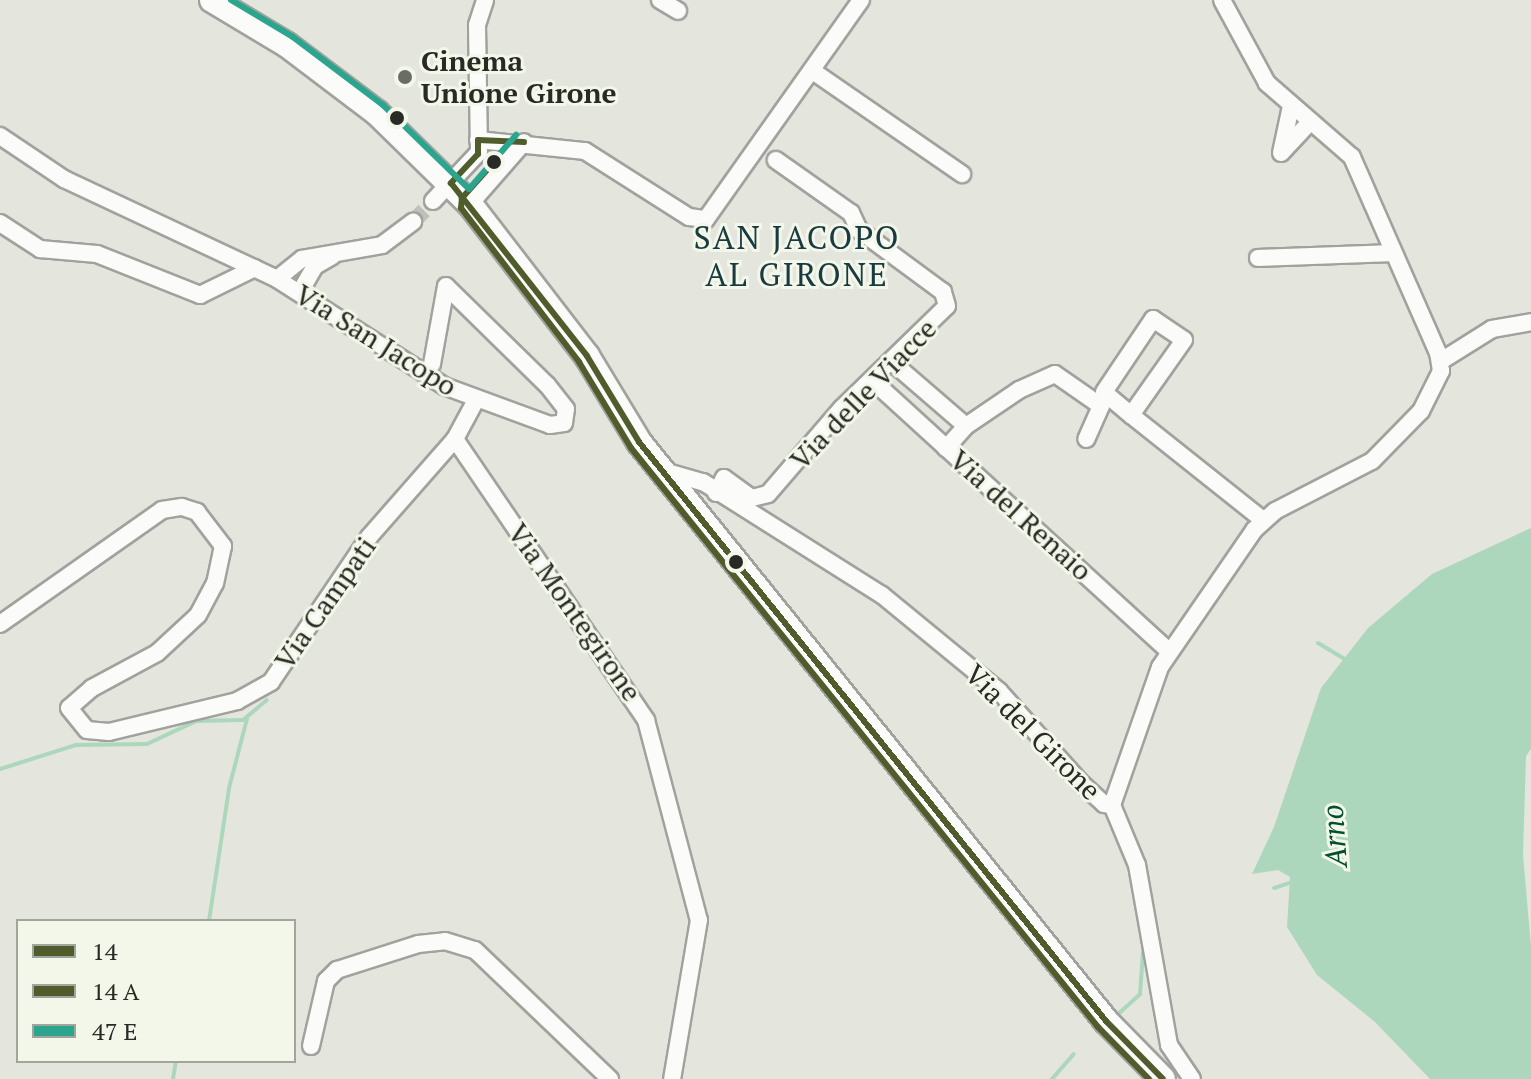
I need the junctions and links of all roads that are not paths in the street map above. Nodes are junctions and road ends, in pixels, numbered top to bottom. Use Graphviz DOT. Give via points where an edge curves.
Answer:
graph roads {
  1 [pos="212,0"];
  2 [pos="485,0"];
  3 [pos="660,0"];
  4 [pos="861,0"];
  5 [pos="1222,0"];
  6 [pos="678,11"];
  7 [pos="814,72"];
  8 [pos="1291,106"];
  9 [pos="1311,121"];
  10 [pos="0,136"];
  11 [pos="478,140"];
  12 [pos="524,142"];
  13 [pos="776,160"];
  14 [pos="962,174"];
  15 [pos="451,183"];
  16 [pos="433,201"];
  17 [pos="470,204"];
  18 [pos="413,222"];
  19 [pos="0,223"];
  20 [pos="1393,253"];
  21 [pos="333,255"];
  22 [pos="1258,258"];
  23 [pos="255,268"];
  24 [pos="277,279"];
  25 [pos="300,292"];
  26 [pos="1531,322"];
  27 [pos="1441,361"];
  28 [pos="893,363"];
  29 [pos="432,364"];
  30 [pos="872,380"];
  31 [pos="476,400"];
  32 [pos="1131,415"];
  33 [pos="966,426"];
  34 [pos="455,439"];
  35 [pos="1086,439"];
  36 [pos="946,448"];
  37 [pos="667,472"];
  38 [pos="716,493"];
  39 [pos="698,509"];
  40 [pos="1263,520"];
  41 [pos="0,624"];
  42 [pos="1169,651"];
  43 [pos="1112,805"];
  44 [pos="311,1046"];
  45 [pos="610,1079"];
  46 [pos="672,1079"];
  47 [pos="1163,1079"];
  48 [pos="1192,1079"];
  1 -- 15 [label="main road" via="330,76"];
  2 -- 11 [label="street" via="477,25"];
  3 -- 6 [label="street"];
  4 -- 7 [label="street"];
  5 -- 8 [label="street" via="1267,83"];
  7 -- 12 [label="street" via="757,142 706,219 689,217 585,151"];
  7 -- 14 [label="street"];
  8 -- 9 [label="street"];
  8 -- 9 [label="street" via="1281,153"];
  9 -- 20 [label="street" via="1352,157"];
  10 -- 23 [label="street, Via San Jacopo" via="64,179"];
  11 -- 12 [label="street"];
  11 -- 15 [label="street" via="478,154"];
  12 -- 17 [label="street"];
  13 -- 28 [label="street, Via delle Viacce" via="851,213 859,230 947,299 947,306"];
  15 -- 16 [label="street"];
  15 -- 17 [label="main road"];
  17 -- 37 [label="main road" via="587,356 639,442"];
  18 -- 21 [label="street" via="382,245"];
  19 -- 23 [label="street" via="40,249 97,254 200,295"];
  20 -- 22 [label="street"];
  20 -- 27 [label="street"];
  21 -- 24 [label="street" via="297,261"];
  21 -- 25 [label="street" via="315,266"];
  23 -- 24 [label="street, Via San Jacopo"];
  24 -- 25 [label="street, Via San Jacopo"];
  25 -- 31 [label="street, Via San Jacopo" via="429,378"];
  26 -- 27 [label="street" via="1492,329"];
  27 -- 40 [label="street" via="1440,376 1427,401 1376,458"];
  28 -- 30 [label="street, Via delle Viacce"];
  28 -- 33 [label="street"];
  29 -- 31 [label="street, Via San Jacopo" via="446,286 547,385 567,416 561,425 550,425"];
  30 -- 36 [label="street, Via del Renaio"];
  30 -- 38 [label="street, Via delle Viacce" via="763,497 752,498 724,478"];
  31 -- 34 [label="street, Via Campati"];
  32 -- 32 [label="street" via="1184,340 1153,319 1104,392"];
  32 -- 40 [label="street"];
  33 -- 35 [label="street" via="1019,390 1055,374 1101,406"];
  33 -- 36 [label="street"];
  34 -- 41 [label="street, Via Campati" via="369,537 271,682 237,701 109,732 87,730 69,708 92,688 157,653 198,615 215,583 223,546 197,512 182,507 162,510"];
  34 -- 46 [label="street, Via Montegirone" via="646,720 699,920"];
  36 -- 42 [label="street, Via del Renaio"];
  37 -- 38 [label="street, Via del Girone" via="694,478"];
  37 -- 39 [label="main road"];
  38 -- 39 [label="street"];
  38 -- 43 [label="street, Via del Girone" via="905,612 999,691 1082,784"];
  39 -- 47 [label="main road" via="1106,1021"];
  40 -- 42 [label="street"];
  42 -- 43 [label="street" via="1150,687"];
  43 -- 48 [label="street, Via del Girone" via="1137,865 1169,1045"];
  44 -- 45 [label="street" via="326,981 337,970 418,944 445,941 475,950"];
}
